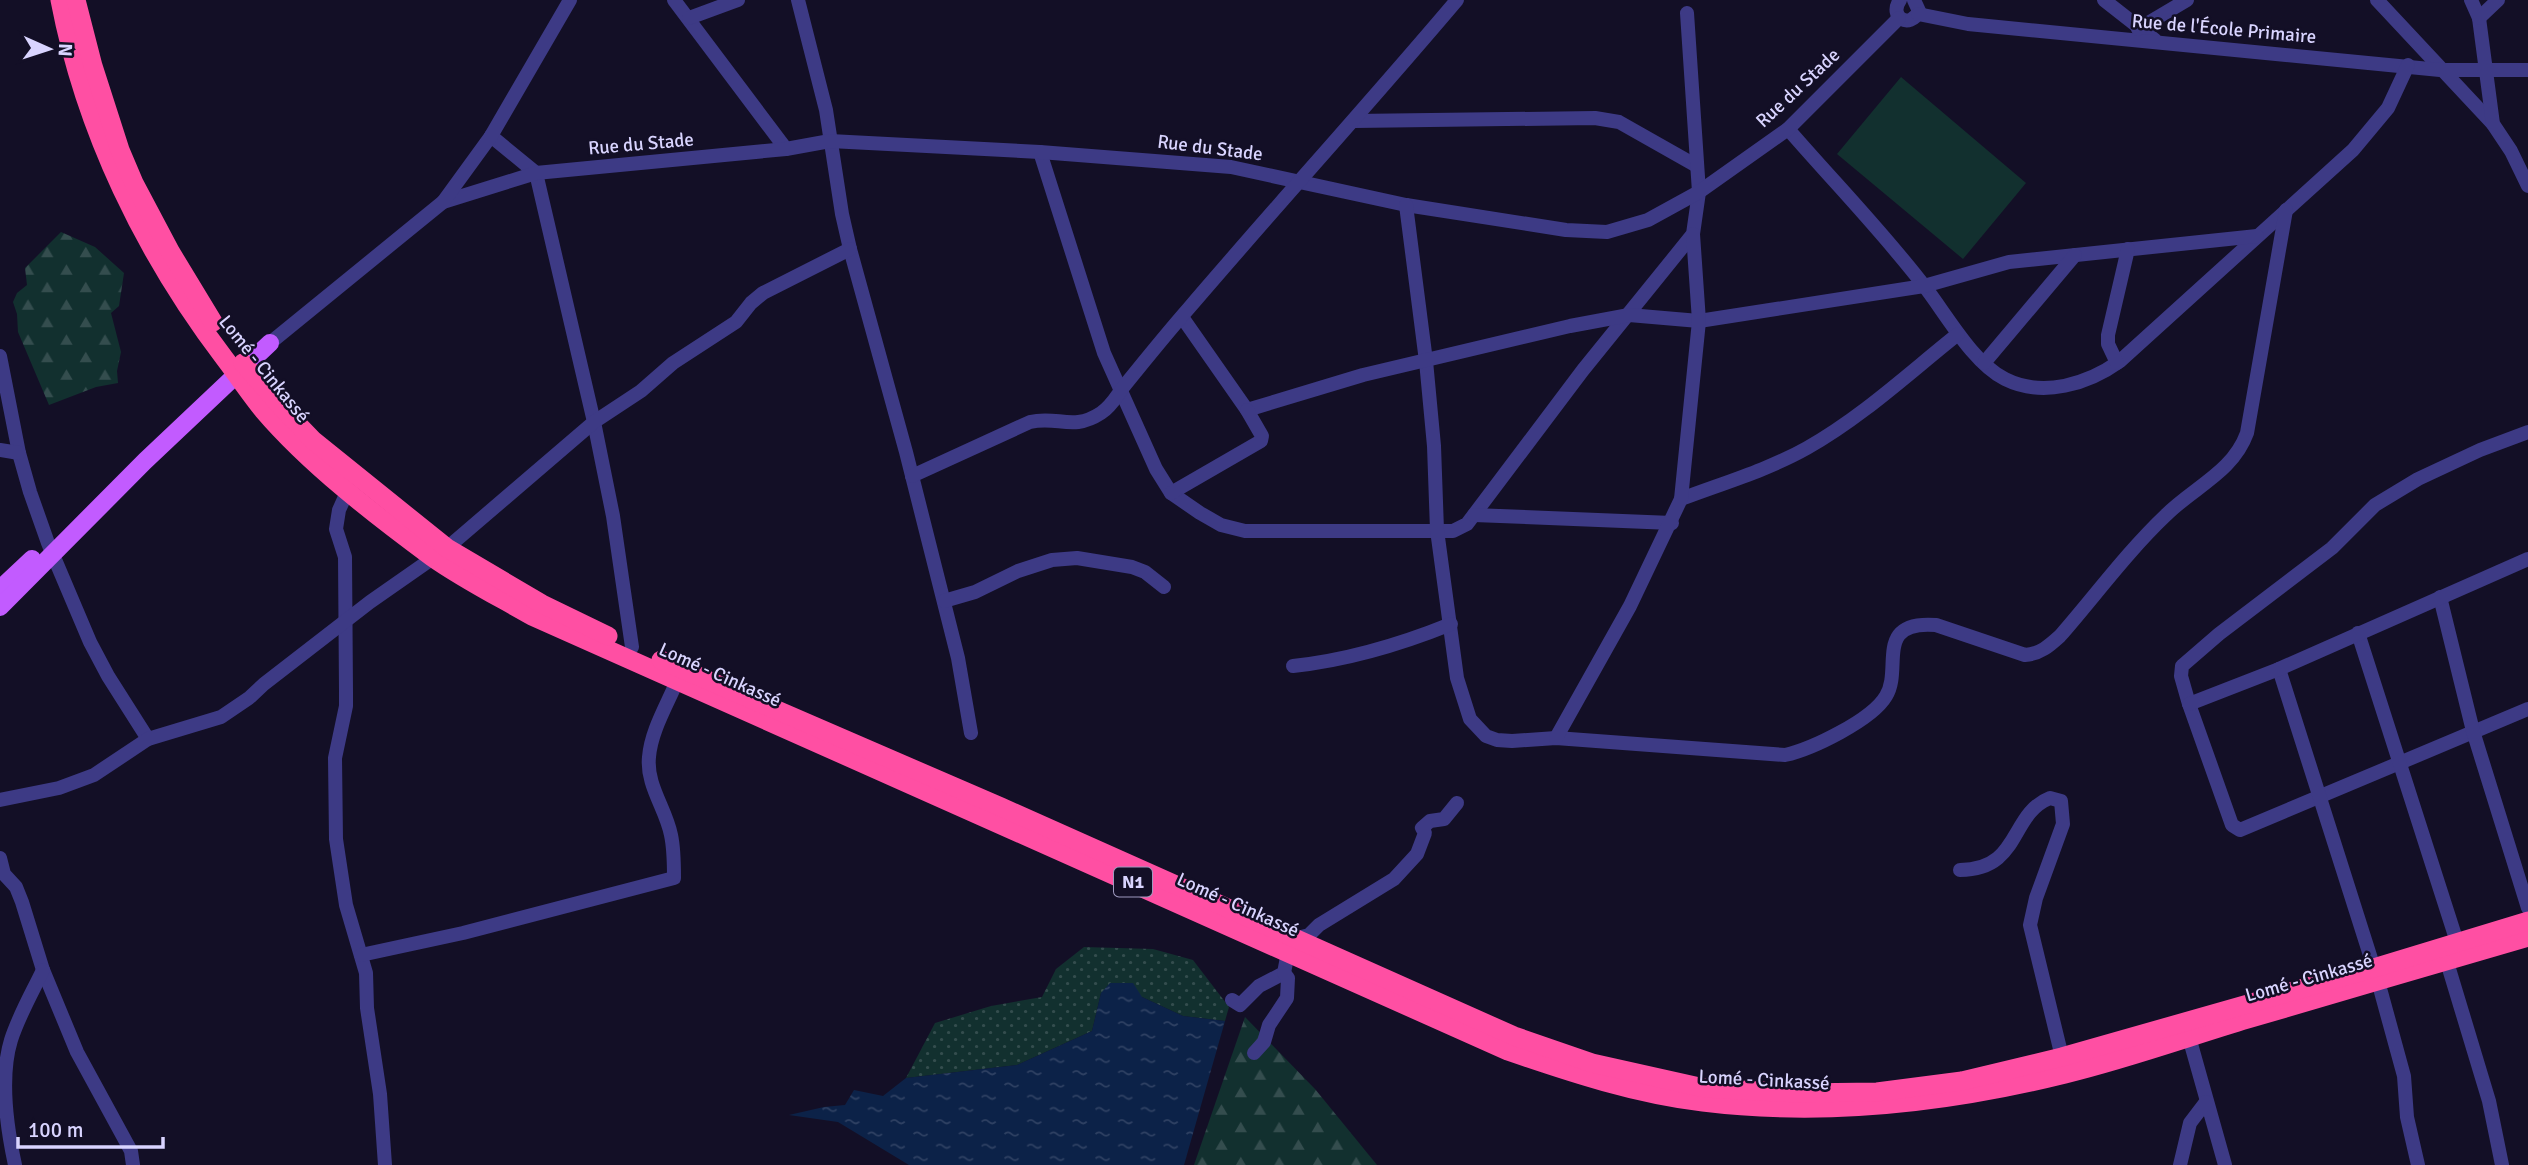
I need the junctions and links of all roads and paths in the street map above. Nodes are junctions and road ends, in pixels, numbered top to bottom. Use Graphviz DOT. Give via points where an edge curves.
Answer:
graph roads {
  1 [pos="60,0"];
  2 [pos="76,0"];
  3 [pos="570,0"];
  4 [pos="674,0"];
  5 [pos="738,0"];
  6 [pos="798,0"];
  7 [pos="1457,0"];
  8 [pos="2104,0"];
  9 [pos="2187,0"];
  10 [pos="2377,0"];
  11 [pos="2471,0"];
  12 [pos="2498,0"];
  13 [pos="1916,4"];
  14 [pos="1898,5"];
  15 [pos="1687,13"];
  16 [pos="689,18"];
  17 [pos="2479,18"];
  18 [pos="2138,29"];
  19 [pos="2157,41"];
  20 [pos="2408,65"];
  21 [pos="2484,68"];
  22 [pos="2440,70"];
  23 [pos="2528,71"];
  24 [pos="1354,121"];
  25 [pos="2493,124"];
  26 [pos="1788,129"];
  27 [pos="491,136"];
  28 [pos="831,141"];
  29 [pos="786,149"];
  30 [pos="1040,152"];
  31 [pos="1695,165"];
  32 [pos="536,173"];
  33 [pos="1298,181"];
  34 [pos="2528,186"];
  35 [pos="1699,192"];
  36 [pos="443,202"];
  37 [pos="1406,205"];
  38 [pos="2286,210"];
  39 [pos="1693,234"];
  40 [pos="2257,236"];
  41 [pos="850,249"];
  42 [pos="2128,249"];
  43 [pos="2075,255"];
  44 [pos="1924,286"];
  45 [pos="1629,315"];
  46 [pos="1182,317"];
  47 [pos="1699,321"];
  48 [pos="1958,334"];
  49 [pos="270,343"];
  50 [pos="0,356"];
  51 [pos="1426,361"];
  52 [pos="1984,363"];
  53 [pos="2117,363"];
  54 [pos="239,368"];
  55 [pos="1121,390"];
  56 [pos="1247,410"];
  57 [pos="594,422"];
  58 [pos="2528,432"];
  59 [pos="0,450"];
  60 [pos="19,453"];
  61 [pos="912,476"];
  62 [pos="348,490"];
  63 [pos="1171,493"];
  64 [pos="1681,499"];
  65 [pos="1474,515"];
  66 [pos="1672,523"];
  67 [pos="1437,530"];
  68 [pos="51,549"];
  69 [pos="440,553"];
  70 [pos="2528,559"];
  71 [pos="1164,586"];
  72 [pos="0,589"];
  73 [pos="2440,597"];
  74 [pos="944,601"];
  75 [pos="0,607"];
  76 [pos="346,622"];
  77 [pos="1451,624"];
  78 [pos="2358,633"];
  79 [pos="630,653"];
  80 [pos="1293,666"];
  81 [pos="2279,669"];
  82 [pos="677,681"];
  83 [pos="2189,704"];
  84 [pos="2528,709"];
  85 [pos="2473,731"];
  86 [pos="971,733"];
  87 [pos="1556,738"];
  88 [pos="148,739"];
  89 [pos="2401,761"];
  90 [pos="2319,799"];
  91 [pos="0,800"];
  92 [pos="1457,803"];
  93 [pos="0,858"];
  94 [pos="1960,870"];
  95 [pos="2,875"];
  96 [pos="2528,908"];
  97 [pos="2528,921"];
  98 [pos="2528,937"];
  99 [pos="2457,942"];
  100 [pos="1290,946"];
  101 [pos="361,956"];
  102 [pos="2447,962"];
  103 [pos="43,970"];
  104 [pos="1284,972"];
  105 [pos="2376,975"];
  106 [pos="1232,1000"];
  107 [pos="2264,1007"];
  108 [pos="2189,1037"];
  109 [pos="1254,1053"];
  110 [pos="2062,1057"];
  111 [pos="1703,1095"];
  112 [pos="3,1101"];
  113 [pos="2206,1102"];
  114 [pos="15,1165"];
  115 [pos="133,1165"];
  116 [pos="385,1165"];
  117 [pos="2180,1165"];
  118 [pos="2225,1165"];
  119 [pos="2418,1165"];
  120 [pos="2502,1165"];
  1 -- 54 [label="highway, Lomé - Cinkassé / N1" via="80,79 120,187 194,319"];
  2 -- 54 [label="highway, Lomé - Cinkassé / N1" via="112,130 134,183"];
  3 -- 27 [label="street"];
  4 -- 16 [label="street"];
  5 -- 16 [label="street"];
  6 -- 28 [label="street"];
  7 -- 24 [label="street"];
  8 -- 18 [label="street"];
  9 -- 18 [label="street"];
  10 -- 22 [label="street"];
  11 -- 17 [label="street"];
  12 -- 17 [label="street"];
  13 -- 14 [label="street" via="1909,21"];
  13 -- 19 [label="street, Rue de l'École Primaire" via="1968,24"];
  14 -- 26 [label="street, Rue du Stade"];
  15 -- 31 [label="street"];
  16 -- 29 [label="street"];
  17 -- 21 [label="street"];
  18 -- 19 [label="street"];
  19 -- 20 [label="street, Rue de l'École Primaire"];
  20 -- 22 [label="street, Rue de l'École Primaire"];
  20 -- 38 [label="street" via="2388,108 2366,136"];
  21 -- 22 [label="street, Rue de l'École Primaire"];
  21 -- 23 [label="street, Rue de l'École Primaire"];
  21 -- 25 [label="street"];
  22 -- 25 [label="street"];
  24 -- 31 [label="street" via="1595,118 1628,126"];
  24 -- 33 [label="street"];
  25 -- 34 [label="street"];
  26 -- 35 [label="street, Rue du Stade"];
  26 -- 44 [label="street"];
  27 -- 32 [label="street"];
  27 -- 36 [label="street"];
  28 -- 29 [label="street, Rue du Stade"];
  28 -- 30 [label="street, Rue du Stade"];
  28 -- 41 [label="street"];
  29 -- 32 [label="street, Rue du Stade"];
  30 -- 33 [label="street, Rue du Stade" via="1231,167"];
  30 -- 55 [label="street" via="1104,353"];
  31 -- 35 [label="street"];
  32 -- 36 [label="street, Rue du Stade"];
  32 -- 57 [label="street"];
  33 -- 37 [label="street, Rue du Stade"];
  33 -- 46 [label="street"];
  35 -- 37 [label="street, Rue du Stade" via="1648,220 1607,232"];
  35 -- 39 [label="street"];
  36 -- 49 [label="street"];
  37 -- 51 [label="street"];
  38 -- 40 [label="street"];
  38 -- 87 [label="street" via="2241,448 2232,461 2166,515 2045,649 2025,655 1936,625 1909,628 1895,644 1890,686 1878,706 1815,746 1785,755"];
  39 -- 45 [label="street"];
  39 -- 47 [label="street"];
  40 -- 42 [label="street"];
  40 -- 53 [label="street"];
  41 -- 57 [label="street" via="763,293 736,322"];
  41 -- 61 [label="street"];
  42 -- 43 [label="street"];
  42 -- 53 [label="street" via="2108,335"];
  43 -- 44 [label="street" via="2008,262"];
  43 -- 52 [label="street"];
  44 -- 47 [label="street"];
  44 -- 48 [label="street"];
  45 -- 47 [label="street"];
  45 -- 51 [label="street"];
  45 -- 65 [label="street"];
  46 -- 55 [label="street"];
  46 -- 56 [label="street"];
  47 -- 64 [label="street"];
  48 -- 52 [label="street"];
  48 -- 64 [label="street" via="1872,404 1806,449"];
  49 -- 54 [label="main road"];
  50 -- 60 [label="street"];
  51 -- 56 [label="street" via="1363,374"];
  51 -- 67 [label="street"];
  52 -- 53 [label="street" via="2014,383 2058,387 2082,382"];
  54 -- 62 [label="highway, Lomé - Cinkassé / N1" via="281,428"];
  54 -- 68 [label="main road" via="186,410"];
  54 -- 69 [label="highway, Lomé - Cinkassé / N1"];
  55 -- 61 [label="street" via="1110,407 1084,422 1030,422"];
  55 -- 63 [label="street"];
  56 -- 63 [label="street" via="1261,441"];
  57 -- 69 [label="street"];
  57 -- 79 [label="street" via="613,516"];
  58 -- 83 [label="street" via="2418,479 2375,505 2332,548 2182,666"];
  59 -- 60 [label="street"];
  60 -- 68 [label="street"];
  61 -- 74 [label="street"];
  62 -- 69 [label="highway, Lomé - Cinkassé / N1"];
  62 -- 76 [label="street" via="336,530 345,557"];
  63 -- 67 [label="street" via="1211,520 1245,531"];
  64 -- 66 [label="street"];
  65 -- 66 [label="street"];
  65 -- 67 [label="street" via="1458,529"];
  66 -- 87 [label="street"];
  67 -- 77 [label="street"];
  68 -- 72 [label="main road"];
  68 -- 75 [label="main road"];
  68 -- 88 [label="street" via="107,676"];
  69 -- 76 [label="street"];
  69 -- 79 [label="highway, Lomé - Cinkassé / N1" via="533,616"];
  70 -- 73 [label="street"];
  71 -- 74 [label="street" via="1132,567 1052,559"];
  73 -- 78 [label="street"];
  73 -- 85 [label="street"];
  74 -- 86 [label="street" via="964,681"];
  76 -- 88 [label="street" via="221,717"];
  76 -- 101 [label="street" via="346,706 335,758 337,839 346,905"];
  77 -- 80 [label="street" via="1366,654"];
  77 -- 87 [label="street" via="1457,678 1478,729 1505,740"];
  78 -- 81 [label="street"];
  78 -- 89 [label="street"];
  79 -- 82 [label="highway, Lomé - Cinkassé / N1"];
  79 -- 100 [label="highway, Lomé - Cinkassé / N1" via="1001,807"];
  81 -- 83 [label="street"];
  81 -- 90 [label="street"];
  82 -- 100 [label="highway, Lomé - Cinkassé / N1"];
  82 -- 101 [label="street" via="651,740 649,758 650,781 671,835 674,878"];
  83 -- 90 [label="street" via="2235,829 2245,830"];
  84 -- 85 [label="street"];
  85 -- 89 [label="street"];
  85 -- 96 [label="street"];
  88 -- 91 [label="street" via="93,775 59,788"];
  89 -- 90 [label="street"];
  89 -- 99 [label="street"];
  90 -- 105 [label="street"];
  92 -- 100 [label="street" via="1444,819 1422,828 1425,833 1417,854 1394,879"];
  93 -- 95 [label="street"];
  94 -- 110 [label="street" via="1996,861 2039,804 2050,798 2061,801 2063,824 2030,925"];
  95 -- 103 [label="street" via="16,887"];
  97 -- 99 [label="highway, Lomé - Cinkassé / N1"];
  98 -- 102 [label="highway, Lomé - Cinkassé / N1"];
  99 -- 105 [label="highway, Lomé - Cinkassé / N1"];
  100 -- 104 [label="street"];
  100 -- 111 [label="highway, Lomé - Cinkassé / N1" via="1508,1051 1588,1077"];
  101 -- 116 [label="street"];
  102 -- 105 [label="highway, Lomé - Cinkassé / N1"];
  102 -- 120 [label="street" via="2489,1101"];
  103 -- 112 [label="street" via="10,1042"];
  103 -- 115 [label="street" via="77,1052 131,1151"];
  104 -- 106 [label="street" via="1259,985 1240,1004"];
  104 -- 109 [label="street" via="1287,998"];
  105 -- 107 [label="highway, Lomé - Cinkassé / N1"];
  105 -- 119 [label="street" via="2402,1067"];
  107 -- 108 [label="highway, Lomé - Cinkassé / N1"];
  107 -- 110 [label="highway, Lomé - Cinkassé / N1"];
  108 -- 111 [label="highway, Lomé - Cinkassé / N1" via="2066,1074 1921,1101 1797,1108"];
  108 -- 113 [label="street"];
  110 -- 111 [label="highway, Lomé - Cinkassé / N1" via="1962,1081 1877,1092"];
  112 -- 114 [label="street"];
  113 -- 117 [label="street" via="2190,1123"];
  113 -- 118 [label="street"];
}
